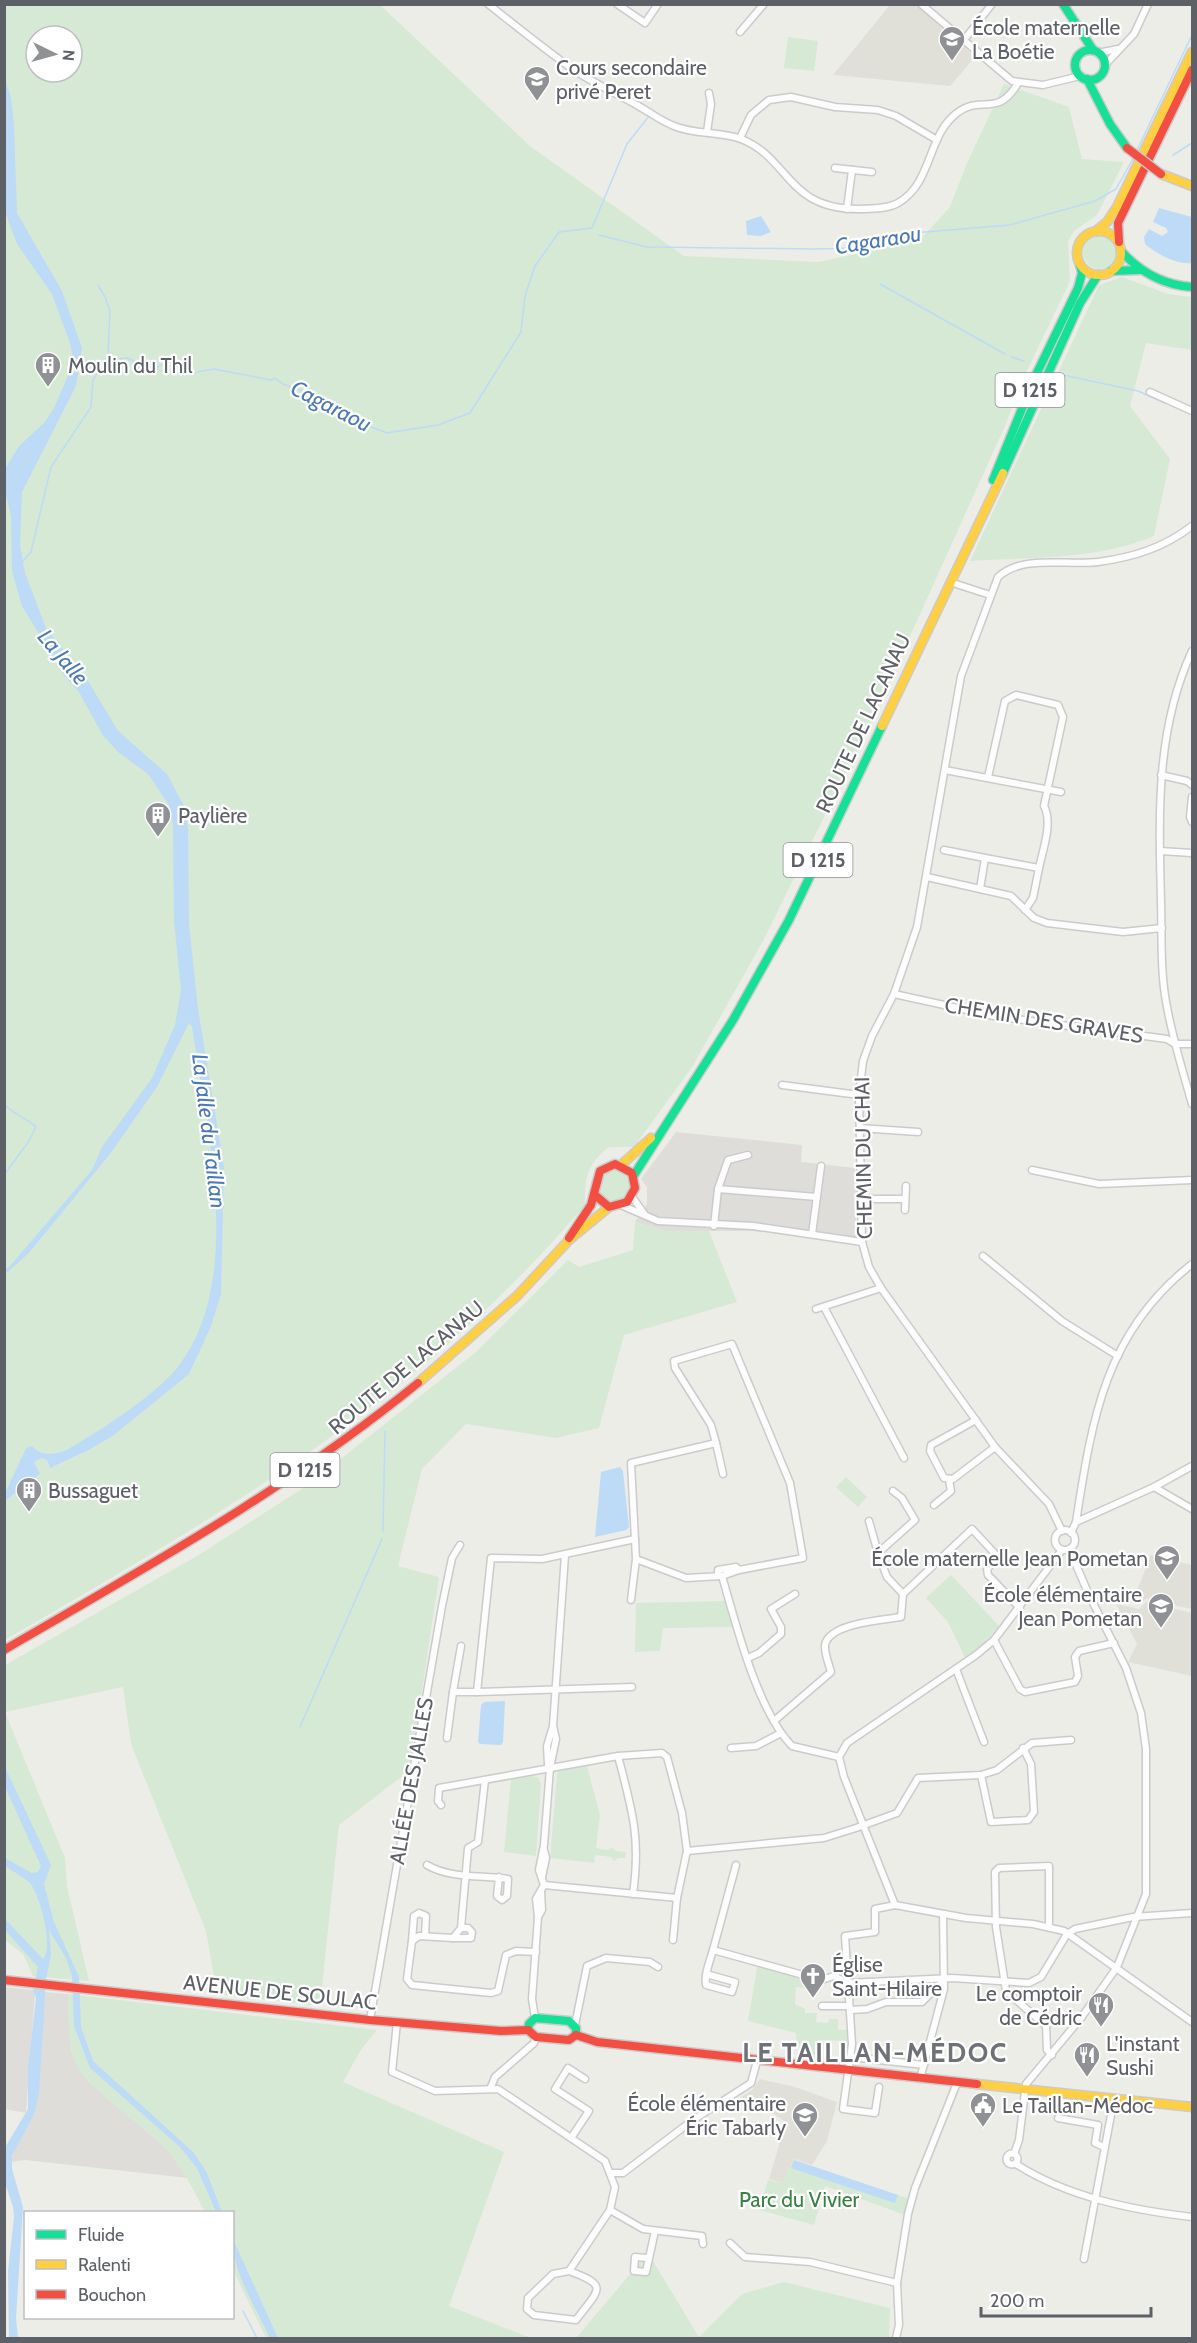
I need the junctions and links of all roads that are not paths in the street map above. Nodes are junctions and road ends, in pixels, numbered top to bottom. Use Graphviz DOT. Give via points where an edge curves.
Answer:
graph roads {
  1 [pos="488,4"];
  2 [pos="617,4"];
  3 [pos="658,4"];
  4 [pos="764,4"];
  5 [pos="921,4"];
  6 [pos="992,4"];
  7 [pos="1063,4"];
  8 [pos="1148,4"];
  9 [pos="1077,26"];
  10 [pos="740,32"];
  11 [pos="964,40"];
  12 [pos="1124,46"];
  13 [pos="1095,52"];
  14 [pos="1192,52"];
  15 [pos="1079,55"];
  16 [pos="1104,66"];
  17 [pos="1192,70"];
  18 [pos="1100,76"];
  19 [pos="1084,78"];
  20 [pos="1018,83"];
  21 [pos="709,93"];
  22 [pos="1100,101"];
  23 [pos="707,132"];
  24 [pos="740,138"];
  25 [pos="938,140"];
  26 [pos="835,168"];
  27 [pos="852,170"];
  28 [pos="872,172"];
  29 [pos="1192,186"];
  30 [pos="847,209"];
  31 [pos="1096,231"];
  32 [pos="1120,247"];
  33 [pos="1080,265"];
  34 [pos="1140,270"];
  35 [pos="1111,271"];
  36 [pos="1098,275"];
  37 [pos="1192,287"];
  38 [pos="1150,392"];
  39 [pos="1192,411"];
  40 [pos="979,517"];
  41 [pos="1192,526"];
  42 [pos="950,582"];
  43 [pos="990,595"];
  44 [pos="1192,651"];
  45 [pos="945,770"];
  46 [pos="1161,775"];
  47 [pos="988,777"];
  48 [pos="1192,785"];
  49 [pos="1047,789"];
  50 [pos="1061,792"];
  51 [pos="1192,797"];
  52 [pos="1192,822"];
  53 [pos="944,850"];
  54 [pos="1160,851"];
  55 [pos="1192,854"];
  56 [pos="985,858"];
  57 [pos="1039,868"];
  58 [pos="927,877"];
  59 [pos="980,889"];
  60 [pos="1025,910"];
  61 [pos="1162,927"];
  62 [pos="894,994"];
  63 [pos="1175,1044"];
  64 [pos="1192,1044"];
  65 [pos="782,1085"];
  66 [pos="859,1095"];
  67 [pos="1192,1104"];
  68 [pos="664,1126"];
  69 [pos="860,1128"];
  70 [pos="918,1132"];
  71 [pos="748,1155"];
  72 [pos="621,1165"];
  73 [pos="821,1166"];
  74 [pos="1032,1170"];
  75 [pos="634,1175"];
  76 [pos="1192,1180"];
  77 [pos="906,1186"];
  78 [pos="718,1189"];
  79 [pos="595,1195"];
  80 [pos="817,1197"];
  81 [pos="633,1198"];
  82 [pos="860,1199"];
  83 [pos="905,1199"];
  84 [pos="623,1206"];
  85 [pos="609,1207"];
  86 [pos="905,1210"];
  87 [pos="645,1215"];
  88 [pos="714,1226"];
  89 [pos="812,1234"];
  90 [pos="568,1240"];
  91 [pos="862,1242"];
  92 [pos="983,1256"];
  93 [pos="1192,1264"];
  94 [pos="881,1288"];
  95 [pos="824,1307"];
  96 [pos="816,1309"];
  97 [pos="1118,1356"];
  98 [pos="976,1420"];
  99 [pos="716,1443"];
  100 [pos="995,1447"];
  101 [pos="904,1458"];
  102 [pos="1192,1466"];
  103 [pos="723,1474"];
  104 [pos="949,1480"];
  105 [pos="1154,1487"];
  106 [pos="893,1491"];
  107 [pos="934,1505"];
  108 [pos="1192,1509"];
  109 [pos="869,1521"];
  110 [pos="1076,1522"];
  111 [pos="1062,1531"];
  112 [pos="1071,1533"];
  113 [pos="635,1539"];
  114 [pos="460,1545"];
  115 [pos="1066,1550"];
  116 [pos="878,1553"];
  117 [pos="565,1555"];
  118 [pos="636,1559"];
  119 [pos="720,1575"];
  120 [pos="795,1594"];
  121 [pos="903,1594"];
  122 [pos="631,1600"];
  123 [pos="1020,1608"];
  124 [pos="994,1640"];
  125 [pos="1114,1643"];
  126 [pos="461,1646"];
  127 [pos="4,1650"];
  128 [pos="748,1658"];
  129 [pos="956,1669"];
  130 [pos="632,1687"];
  131 [pos="555,1689"];
  132 [pos="453,1692"];
  133 [pos="477,1692"];
  134 [pos="774,1721"];
  135 [pos="781,1733"];
  136 [pos="447,1738"];
  137 [pos="1071,1740"];
  138 [pos="984,1742"];
  139 [pos="731,1748"];
  140 [pos="1023,1748"];
  141 [pos="618,1756"];
  142 [pos="839,1756"];
  143 [pos="550,1768"];
  144 [pos="981,1775"];
  145 [pos="485,1780"];
  146 [pos="441,1804"];
  147 [pos="866,1825"];
  148 [pos="687,1851"];
  149 [pos="427,1865"];
  150 [pos="736,1866"];
  151 [pos="466,1875"];
  152 [pos="499,1877"];
  153 [pos="543,1888"];
  154 [pos="633,1894"];
  155 [pos="677,1898"];
  156 [pos="895,1905"];
  157 [pos="1192,1913"];
  158 [pos="943,1914"];
  159 [pos="1138,1917"];
  160 [pos="996,1921"];
  161 [pos="1049,1927"];
  162 [pos="461,1928"];
  163 [pos="1067,1934"];
  164 [pos="425,1936"];
  165 [pos="453,1938"];
  166 [pos="673,1940"];
  167 [pos="412,1941"];
  168 [pos="713,1950"];
  169 [pos="536,1952"];
  170 [pos="845,1959"];
  171 [pos="658,1967"];
  172 [pos="1117,1967"];
  173 [pos="706,1974"];
  174 [pos="834,1976"];
  175 [pos="4,1980"];
  176 [pos="945,1980"];
  177 [pos="847,1983"];
  178 [pos="1005,1984"];
  179 [pos="822,2006"];
  180 [pos="850,2008"];
  181 [pos="535,2018"];
  182 [pos="370,2020"];
  183 [pos="396,2022"];
  184 [pos="1192,2022"];
  185 [pos="575,2025"];
  186 [pos="528,2030"];
  187 [pos="576,2036"];
  188 [pos="536,2037"];
  189 [pos="1052,2055"];
  190 [pos="851,2057"];
  191 [pos="757,2061"];
  192 [pos="924,2065"];
  193 [pos="849,2071"];
  194 [pos="585,2079"];
  195 [pos="920,2079"];
  196 [pos="957,2083"];
  197 [pos="491,2087"];
  198 [pos="879,2087"];
  199 [pos="1024,2089"];
  200 [pos="1114,2099"];
  201 [pos="1192,2107"];
  202 [pos="1058,2118"];
  203 [pos="571,2138"];
  204 [pos="1104,2146"];
  205 [pos="611,2173"];
  206 [pos="1094,2198"];
  207 [pos="610,2210"];
  208 [pos="1192,2217"];
  209 [pos="655,2231"];
  210 [pos="730,2242"];
  211 [pos="703,2244"];
  212 [pos="648,2258"];
  213 [pos="1084,2259"];
  214 [pos="569,2271"];
  215 [pos="897,2283"];
  216 [pos="896,2338"];
  1 -- 23 [label="street" via="572,69 680,128"];
  2 -- 3 [label="street" via="645,23"];
  4 -- 10 [label="street"];
  5 -- 11 [label="street"];
  6 -- 11 [label="street"];
  7 -- 9 [label="main road"];
  8 -- 12 [label="street"];
  9 -- 13 [label="main road"];
  9 -- 15 [label="main road"];
  11 -- 20 [label="street"];
  12 -- 13 [label="street"];
  12 -- 16 [label="street"];
  13 -- 15 [label="main road"];
  13 -- 16 [label="main road"];
  14 -- 31 [label="main road" via="1117,207"];
  15 -- 19 [label="main road" via="1075,66"];
  16 -- 18 [label="main road"];
  17 -- 32 [label="main road" via="1118,223"];
  18 -- 19 [label="main road"];
  18 -- 22 [label="main road"];
  19 -- 20 [label="street" via="1066,77 1043,85"];
  19 -- 22 [label="main road"];
  20 -- 25 [label="street" via="1011,96 1000,104 968,106 957,112"];
  21 -- 23 [label="street"];
  22 -- 29 [label="main road, bridge" via="1114,131 1128,148 1161,174"];
  23 -- 24 [label="street"];
  24 -- 25 [label="street" via="751,115 760,107 769,100 791,97 836,107 878,110"];
  24 -- 30 [label="street" via="760,150 802,195"];
  25 -- 30 [label="street" via="919,183 898,203 873,209"];
  26 -- 27 [label="street"];
  27 -- 28 [label="street"];
  27 -- 30 [label="street"];
  31 -- 32 [label="main road" via="1110,233"];
  31 -- 33 [label="main road" via="1079,244"];
  32 -- 34 [label="main road"];
  32 -- 35 [label="main road" via="1120,261"];
  33 -- 36 [label="main road"];
  33 -- 40 [label="main road, ROUTE DE LACANAU / D 1215" via="1078,288 1034,379"];
  34 -- 35 [label="main road"];
  34 -- 37 [label="main road" via="1168,283"];
  35 -- 36 [label="main road"];
  36 -- 40 [label="main road, ROUTE DE LACANAU / D 1215" via="1080,303 1015,448"];
  38 -- 39 [label="street"];
  40 -- 42 [label="main road, ROUTE DE LACANAU / D 1215"];
  41 -- 43 [label="street, CHEMIN DU CHAI" via="1172,541 1142,554 1095,562 1008,567 998,577"];
  42 -- 43 [label="street"];
  42 -- 68 [label="main road, ROUTE DE LACANAU / D 1215" via="789,920 733,1020"];
  43 -- 45 [label="street, CHEMIN DU CHAI" via="961,676"];
  44 -- 46 [label="street" via="1180,680"];
  45 -- 47 [label="street"];
  45 -- 58 [label="street, CHEMIN DU CHAI"];
  46 -- 48 [label="street"];
  46 -- 54 [label="street"];
  47 -- 49 [label="street"];
  47 -- 49 [label="street" via="1005,701 1016,695 1058,705 1063,717"];
  49 -- 50 [label="street"];
  49 -- 57 [label="street" via="1044,806 1048,814"];
  51 -- 52 [label="street"];
  53 -- 56 [label="street"];
  54 -- 55 [label="street"];
  54 -- 61 [label="street"];
  56 -- 57 [label="street"];
  56 -- 59 [label="street"];
  57 -- 60 [label="street" via="1033,898"];
  58 -- 59 [label="street"];
  58 -- 62 [label="street, CHEMIN DU CHAI" via="917,927"];
  59 -- 60 [label="street" via="1011,896"];
  60 -- 61 [label="street" via="1047,923 1123,932"];
  61 -- 63 [label="street" via="1165,994"];
  62 -- 63 [label="street, CHEMIN DES GRAVES" via="994,1016 1167,1039"];
  62 -- 66 [label="street, CHEMIN DU CHAI" via="862,1061"];
  63 -- 64 [label="street, CHEMIN DES GRAVES"];
  63 -- 67 [label="street"];
  65 -- 66 [label="street"];
  66 -- 69 [label="street, CHEMIN DU CHAI"];
  68 -- 72 [label="main road, D 1215"];
  68 -- 75 [label="main road, D 1215"];
  69 -- 70 [label="street"];
  69 -- 82 [label="street, CHEMIN DU CHAI"];
  71 -- 78 [label="street" via="728,1160"];
  72 -- 75 [label="main road"];
  72 -- 79 [label="main road" via="599,1171 594,1179"];
  73 -- 80 [label="street"];
  74 -- 76 [label="street" via="1098,1184"];
  75 -- 81 [label="main road" via="637,1184"];
  77 -- 83 [label="street"];
  78 -- 80 [label="street"];
  78 -- 88 [label="street"];
  79 -- 85 [label="main road"];
  79 -- 90 [label="main road, D 1215"];
  80 -- 89 [label="street"];
  81 -- 84 [label="main road"];
  81 -- 87 [label="street"];
  82 -- 83 [label="street"];
  82 -- 91 [label="street, CHEMIN DU CHAI"];
  83 -- 86 [label="street"];
  84 -- 85 [label="main road"];
  84 -- 87 [label="street"];
  85 -- 90 [label="main road, D 1215"];
  87 -- 88 [label="street" via="658,1221"];
  88 -- 89 [label="street" via="753,1226"];
  89 -- 91 [label="street"];
  90 -- 127 [label="main road, ROUTE DE LACANAU / D 1215" via="470,1341 356,1434 238,1514"];
  91 -- 94 [label="street, CHEMIN DU CHAI" via="869,1267"];
  92 -- 97 [label="street" via="1062,1321"];
  93 -- 97 [label="street" via="1152,1301"];
  94 -- 95 [label="street"];
  94 -- 98 [label="street, CHEMIN DU CHAI"];
  95 -- 96 [label="street"];
  95 -- 101 [label="street"];
  97 -- 110 [label="street" via="1090,1431"];
  98 -- 100 [label="street, CHEMIN DU CHAI"];
  98 -- 104 [label="street" via="930,1448 944,1478"];
  99 -- 103 [label="street"];
  99 -- 113 [label="street" via="631,1463"];
  99 -- 119 [label="street" via="711,1425 674,1361 732,1344 790,1483 803,1558"];
  100 -- 104 [label="street"];
  100 -- 111 [label="street, CHEMIN DU CHAI" via="1049,1504"];
  102 -- 105 [label="street"];
  104 -- 107 [label="street" via="951,1491"];
  105 -- 108 [label="street"];
  105 -- 110 [label="street"];
  106 -- 116 [label="street" via="915,1520"];
  109 -- 116 [label="street"];
  110 -- 112 [label="street"];
  111 -- 112 [label="street"];
  111 -- 115 [label="street" via="1056,1541"];
  112 -- 115 [label="street" via="1075,1542"];
  113 -- 117 [label="street"];
  113 -- 118 [label="street"];
  114 -- 182 [label="street, ALLÉE DES JALLES" via="452,1558 442,1606"];
  115 -- 123 [label="street"];
  115 -- 125 [label="street"];
  116 -- 121 [label="street" via="887,1577"];
  117 -- 131 [label="street"];
  117 -- 133 [label="street" via="542,1559 490,1558"];
  118 -- 119 [label="street" via="686,1578"];
  118 -- 122 [label="street"];
  119 -- 128 [label="street"];
  120 -- 128 [label="street" via="771,1609 781,1634"];
  121 -- 123 [label="street" via="972,1529 998,1557 987,1569 988,1575"];
  121 -- 134 [label="street" via="901,1617 840,1629 826,1641 831,1672"];
  123 -- 124 [label="street"];
  124 -- 125 [label="street" via="1025,1692 1074,1682 1079,1651"];
  124 -- 129 [label="street"];
  125 -- 159 [label="street" via="1141,1713 1146,1749 1146,1894"];
  126 -- 132 [label="street"];
  128 -- 134 [label="street"];
  129 -- 138 [label="street"];
  129 -- 142 [label="street" via="847,1743"];
  130 -- 131 [label="street"];
  131 -- 133 [label="street"];
  131 -- 143 [label="street" via="556,1739"];
  132 -- 133 [label="street"];
  132 -- 136 [label="street"];
  134 -- 135 [label="street"];
  135 -- 139 [label="street" via="756,1746"];
  135 -- 142 [label="street" via="799,1749"];
  137 -- 140 [label="street" via="1032,1743"];
  140 -- 144 [label="street" via="997,1770"];
  140 -- 144 [label="street" via="1031,1764 1032,1818 991,1822"];
  141 -- 143 [label="street"];
  141 -- 148 [label="street" via="662,1753 667,1757 682,1813"];
  141 -- 154 [label="street" via="636,1823 638,1861"];
  142 -- 147 [label="street"];
  143 -- 145 [label="street"];
  143 -- 153 [label="street"];
  144 -- 147 [label="street" via="918,1778 897,1813"];
  145 -- 146 [label="street" via="440,1788"];
  145 -- 151 [label="street" via="478,1842 468,1848"];
  147 -- 148 [label="street" via="824,1838"];
  147 -- 156 [label="street"];
  148 -- 155 [label="street"];
  149 -- 151 [label="street" via="438,1872"];
  150 -- 168 [label="street"];
  151 -- 152 [label="street"];
  151 -- 162 [label="street"];
  153 -- 154 [label="street"];
  153 -- 169 [label="street"];
  154 -- 155 [label="street"];
  155 -- 166 [label="street"];
  156 -- 158 [label="street"];
  156 -- 170 [label="street" via="875,1909 875,1932 845,1936"];
  157 -- 159 [label="street"];
  158 -- 160 [label="street"];
  158 -- 176 [label="street"];
  159 -- 163 [label="street"];
  159 -- 172 [label="street"];
  160 -- 161 [label="street"];
  160 -- 161 [label="street" via="995,1872 1003,1867 1049,1866"];
  160 -- 178 [label="street"];
  161 -- 163 [label="street"];
  162 -- 165 [label="street"];
  162 -- 165 [label="street" via="472,1932 471,1938"];
  163 -- 172 [label="street"];
  163 -- 178 [label="street" via="1041,1977 1029,1983"];
  164 -- 165 [label="street"];
  164 -- 167 [label="street"];
  164 -- 167 [label="street" via="426,1916 419,1913 414,1916"];
  167 -- 169 [label="street" via="407,1979 412,1985 491,1994 498,1990 506,1955"];
  168 -- 173 [label="street"];
  168 -- 174 [label="street" via="821,1980"];
  169 -- 181 [label="street" via="532,2002"];
  170 -- 174 [label="street"];
  170 -- 177 [label="street"];
  171 -- 185 [label="street" via="650,1962 606,1958 587,1966"];
  172 -- 184 [label="street"];
  172 -- 189 [label="street"];
  173 -- 173 [label="street" via="706,1985 732,1992 735,1982"];
  174 -- 177 [label="street"];
  175 -- 182 [label="main road, AVENUE DE SOULAC"];
  176 -- 177 [label="street"];
  176 -- 178 [label="street"];
  176 -- 180 [label="street" via="922,2002"];
  176 -- 192 [label="street"];
  177 -- 180 [label="street"];
  178 -- 189 [label="street" via="1010,1996 1046,2026 1047,2050"];
  179 -- 180 [label="street"];
  180 -- 190 [label="street"];
  181 -- 185 [label="main road"];
  181 -- 186 [label="main road"];
  182 -- 183 [label="main road, AVENUE DE SOULAC"];
  183 -- 186 [label="main road, AVENUE DE SOULAC"];
  183 -- 197 [label="street" via="392,2072 435,2091"];
  185 -- 187 [label="main road"];
  186 -- 188 [label="main road"];
  187 -- 188 [label="main road" via="569,2040"];
  187 -- 191 [label="main road" via="597,2042"];
  188 -- 197 [label="street" via="495,2077"];
  189 -- 199 [label="street"];
  190 -- 192 [label="street"];
  190 -- 193 [label="street"];
  191 -- 193 [label="main road"];
  191 -- 205 [label="street" via="754,2078 745,2088 693,2120 623,2173"];
  192 -- 195 [label="street"];
  193 -- 195 [label="main road"];
  193 -- 198 [label="street" via="843,2109 875,2113"];
  194 -- 203 [label="street" via="568,2068 555,2089 589,2111"];
  195 -- 196 [label="main road"];
  196 -- 199 [label="main road"];
  196 -- 215 [label="street" via="915,2188"];
  197 -- 203 [label="street"];
  199 -- 200 [label="main road"];
  199 -- 206 [label="street" via="1022,2128 1014,2154 1018,2158 1016,2164"];
  200 -- 201 [label="main road"];
  200 -- 204 [label="street"];
  202 -- 204 [label="street" via="1098,2125 1095,2143"];
  203 -- 205 [label="street" via="605,2161"];
  204 -- 206 [label="street"];
  205 -- 207 [label="street" via="615,2187"];
  206 -- 208 [label="street"];
  206 -- 213 [label="street"];
  207 -- 209 [label="street" via="643,2229"];
  207 -- 214 [label="street"];
  209 -- 211 [label="street" via="702,2236"];
  209 -- 212 [label="street"];
  210 -- 215 [label="street" via="745,2257 810,2262"];
  214 -- 214 [label="street" via="553,2274 528,2298 527,2309 534,2315 576,2320 597,2285 593,2279"];
  215 -- 216 [label="street"];
}
